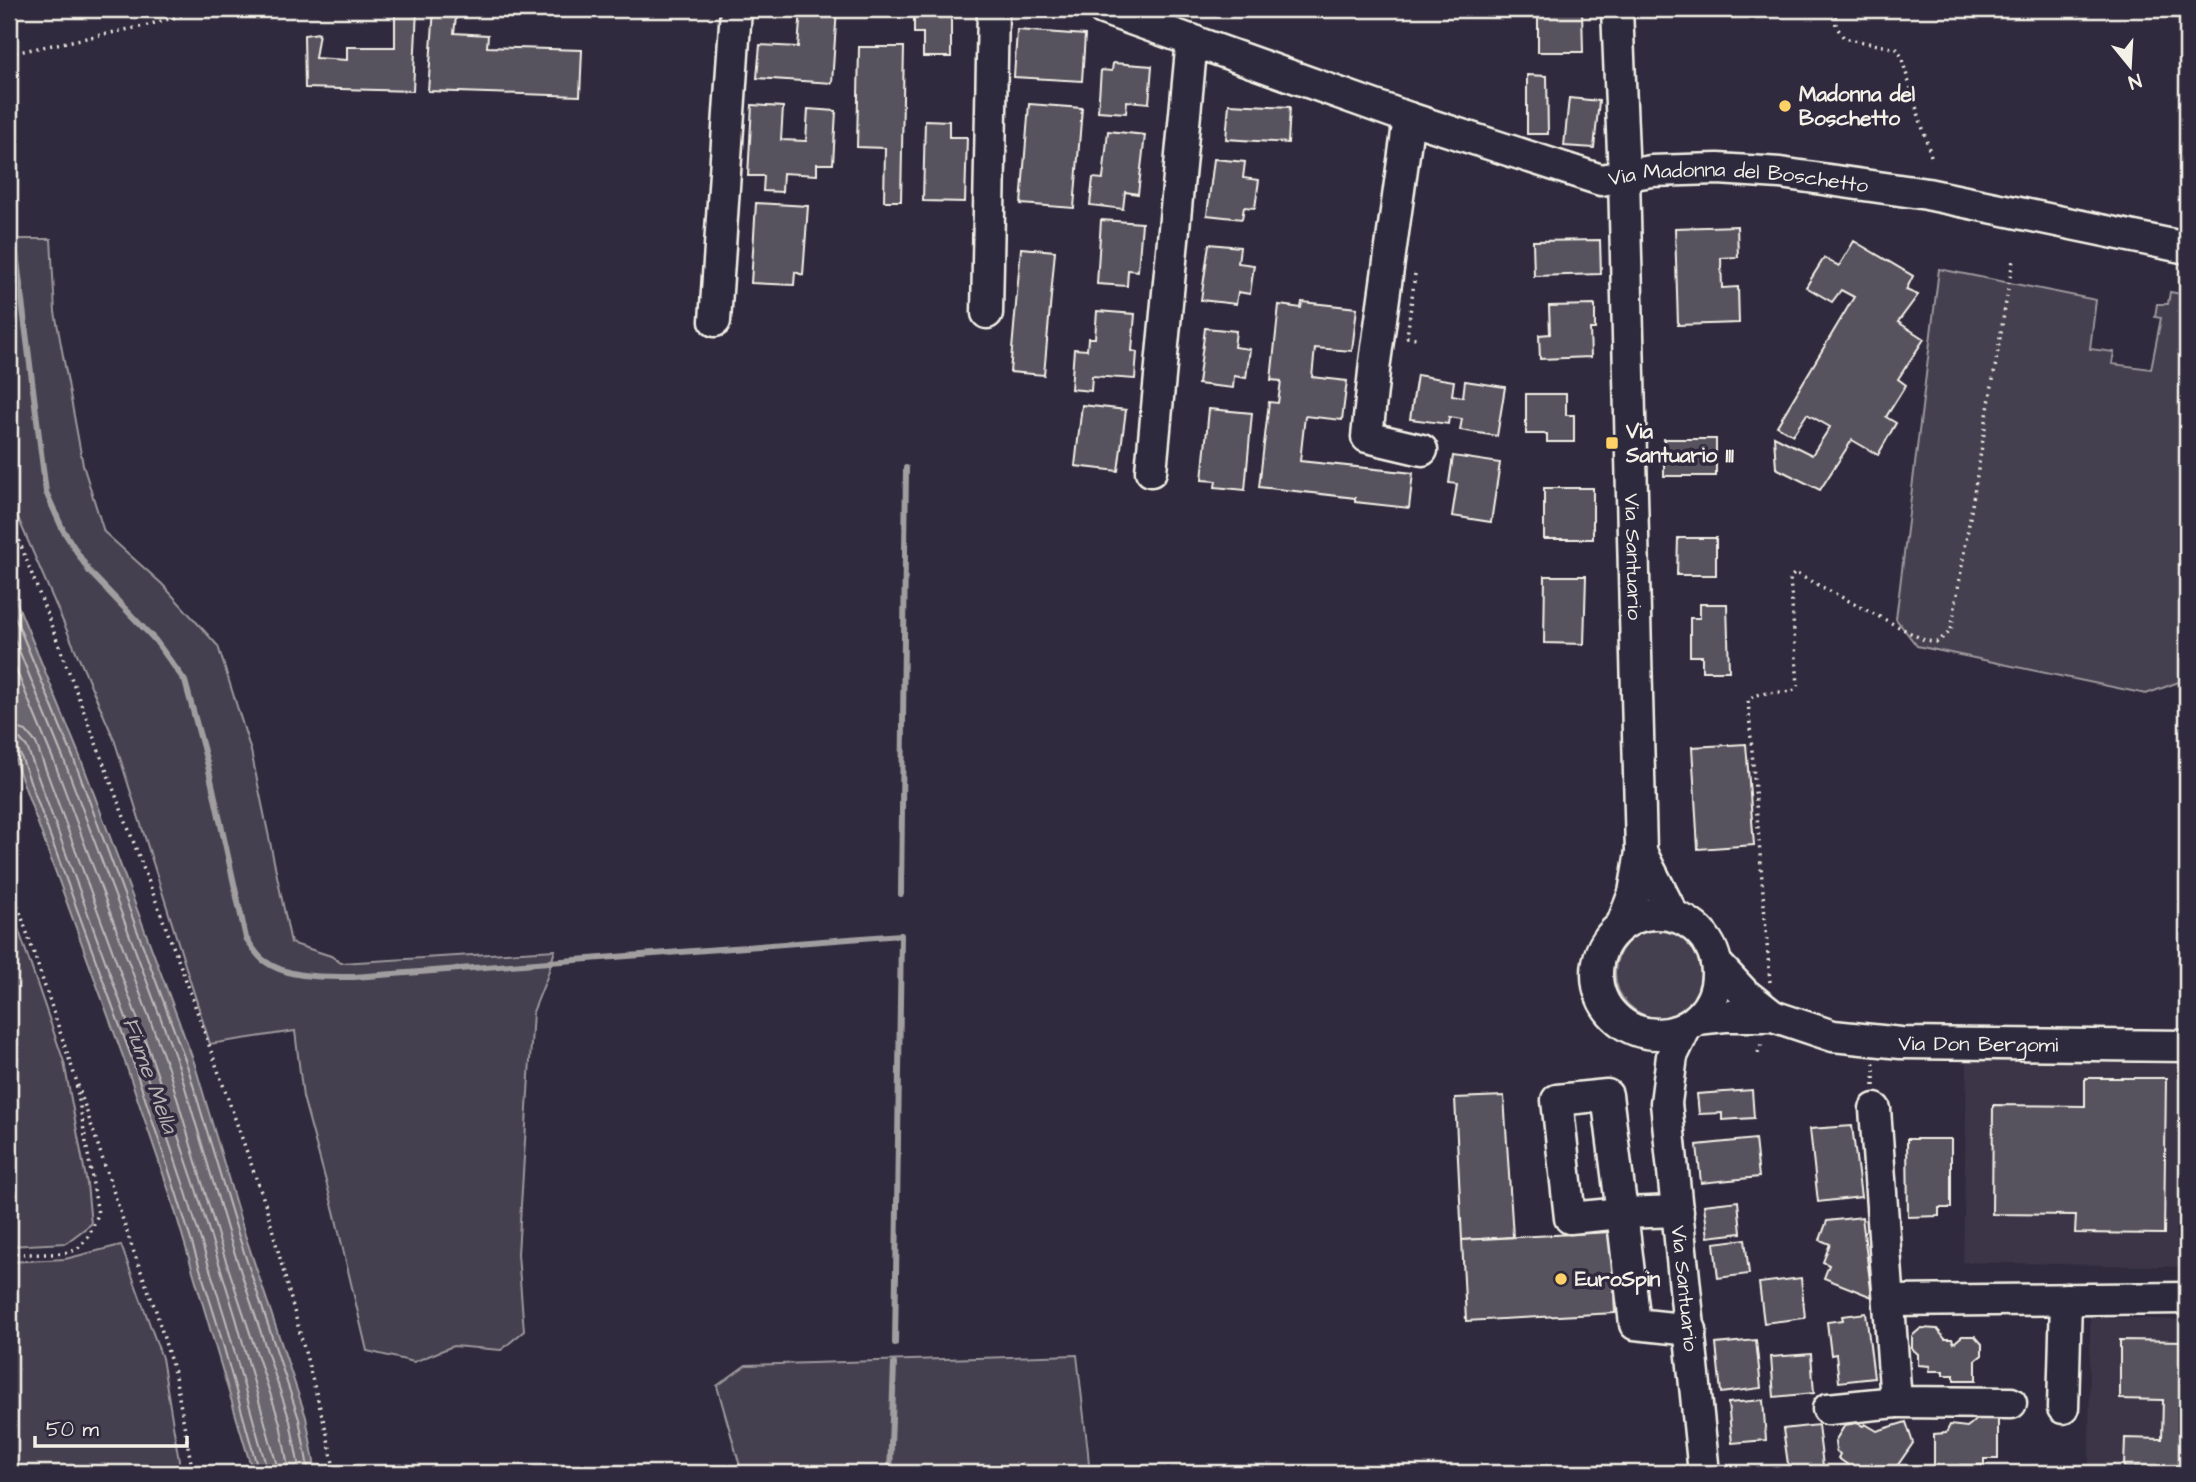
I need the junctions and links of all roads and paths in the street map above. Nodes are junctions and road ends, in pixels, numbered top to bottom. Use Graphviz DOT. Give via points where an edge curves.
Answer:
graph roads {
  1 [pos="204,9"];
  2 [pos="736,9"];
  3 [pos="993,9"];
  4 [pos="1103,9"];
  5 [pos="1616,9"];
  6 [pos="1835,9"];
  7 [pos="1192,40"];
  8 [pos="9,54"];
  9 [pos="1409,118"];
  10 [pos="1931,156"];
  11 [pos="1624,177"];
  12 [pos="2187,248"];
  13 [pos="2013,260"];
  14 [pos="986,313"];
  15 [pos="715,321"];
  16 [pos="1422,450"];
  17 [pos="1151,471"];
  18 [pos="9,514"];
  19 [pos="1640,852"];
  20 [pos="9,879"];
  21 [pos="1674,915"];
  22 [pos="1622,925"];
  23 [pos="1716,963"];
  24 [pos="1773,1004"];
  25 [pos="1691,1023"];
  26 [pos="1628,1027"];
  27 [pos="2187,1046"];
  28 [pos="1874,1054"];
  29 [pos="75,1073"];
  30 [pos="1666,1103"];
  31 [pos="1875,1109"];
  32 [pos="1678,1212"];
  33 [pos="9,1253"];
  34 [pos="2187,1298"];
  35 [pos="2066,1299"];
  36 [pos="1889,1301"];
  37 [pos="1691,1330"];
  38 [pos="1896,1402"];
  39 [pos="2011,1403"];
  40 [pos="2063,1408"];
  41 [pos="1828,1409"];
  42 [pos="193,1473"];
  43 [pos="335,1473"];
  44 [pos="1704,1473"];
  1 -- 8 [label="path"];
  2 -- 15 [label="street"];
  3 -- 14 [label="street"];
  4 -- 7 [label="street, Via Madonna del Boschetto"];
  5 -- 11 [label="street, Via Santuario"];
  6 -- 10 [label="path" via="1836,26 1844,38 1897,49"];
  7 -- 9 [label="street, Via Madonna del Boschetto"];
  7 -- 17 [label="street"];
  9 -- 11 [label="street, Via Madonna del Boschetto" via="1601,180"];
  9 -- 16 [label="street" via="1367,438"];
  11 -- 12 [label="street, Via Madonna del Boschetto" via="1651,171 1718,169 1780,173 1927,194"];
  11 -- 19 [label="street, Via Santuario"];
  13 -- 24 [label="path" via="1951,631 1937,642 1926,641 1795,573 1790,578 1798,685 1795,690 1753,695 1748,700"];
  18 -- 43 [label="path" via="187,983 266,1206"];
  19 -- 21 [label="street, Via Santuario"];
  19 -- 22 [label="street, Via Santuario" via="1634,893"];
  20 -- 29 [label="path"];
  21 -- 22 [label="street" via="1638,916"];
  21 -- 23 [label="street" via="1693,925 1708,942"];
  22 -- 26 [label="street" via="1607,939 1598,957 1596,978 1612,1015"];
  23 -- 24 [label="street, Via Don Bergomi" via="1744,993"];
  23 -- 25 [label="street" via="1717,983 1710,1003"];
  24 -- 25 [label="street, Via Don Bergomi"];
  24 -- 27 [label="street, Via Don Bergomi" via="1833,1036 1900,1043"];
  25 -- 26 [label="street" via="1667,1034 1647,1034"];
  25 -- 30 [label="street, Via Santuario" via="1672,1056"];
  26 -- 30 [label="street, Via Santuario" via="1649,1055"];
  28 -- 31 [label="path"];
  29 -- 33 [label="path" via="98,1214 93,1230 75,1250"];
  29 -- 42 [label="path" via="156,1311"];
  30 -- 32 [label="street, Via Santuario"];
  31 -- 36 [label="street"];
  32 -- 37 [label="street, Via Santuario"];
  32 -- 37 [label="street" via="1622,1213 1635,1324"];
  34 -- 35 [label="street"];
  35 -- 36 [label="street"];
  35 -- 40 [label="street"];
  36 -- 38 [label="street"];
  37 -- 44 [label="street, Via Santuario"];
  38 -- 39 [label="street"];
  38 -- 41 [label="street"];
}
